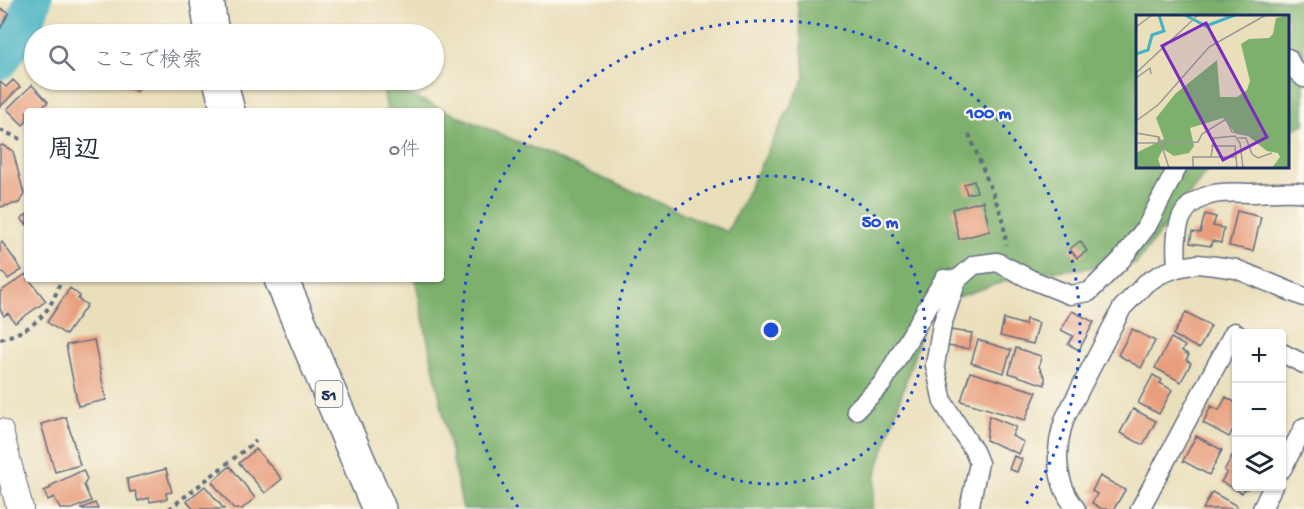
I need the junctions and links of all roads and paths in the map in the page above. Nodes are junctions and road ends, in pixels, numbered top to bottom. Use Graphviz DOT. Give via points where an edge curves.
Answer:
graph roads {
  1 [pos="207,0"];
  2 [pos="211,24"];
  3 [pos="1289,61"];
  4 [pos="1304,78"];
  5 [pos="223,90"];
  6 [pos="227,108"];
  7 [pos="0,130"];
  8 [pos="969,134"];
  9 [pos="23,140"];
  10 [pos="1177,168"];
  11 [pos="1304,193"];
  12 [pos="997,262"];
  13 [pos="1177,268"];
  14 [pos="957,280"];
  15 [pos="60,282"];
  16 [pos="282,282"];
  17 [pos="1304,297"];
  18 [pos="1232,336"];
  19 [pos="0,339"];
  20 [pos="1286,355"];
  21 [pos="1304,364"];
  22 [pos="856,410"];
  23 [pos="1304,427"];
  24 [pos="0,432"];
  25 [pos="256,441"];
  26 [pos="1286,460"];
  27 [pos="1271,491"];
  28 [pos="20,509"];
  29 [pos="169,509"];
  30 [pos="379,509"];
  31 [pos="969,509"];
  32 [pos="1076,509"];
  33 [pos="1140,509"];
  34 [pos="1262,509"];
  1 -- 2 [label="highway"];
  3 -- 4 [label="street"];
  5 -- 6 [label="highway"];
  7 -- 9 [label="path"];
  8 -- 12 [label="path" via="1003,219 1006,248"];
  10 -- 12 [label="street" via="1147,226 1089,292 1070,295"];
  11 -- 13 [label="street" via="1212,194 1195,201 1178,224"];
  12 -- 14 [label="street" via="974,265"];
  13 -- 17 [label="street" via="1197,264 1236,269"];
  13 -- 32 [label="street" via="1146,283 1122,308 1065,418 1057,463 1062,484"];
  14 -- 22 [label="street" via="944,279 882,384"];
  14 -- 31 [label="street" via="942,325 935,365 943,402 979,463"];
  15 -- 19 [label="path" via="44,314 20,334"];
  16 -- 30 [label="highway, 51"];
  18 -- 33 [label="street"];
  20 -- 21 [label="street"];
  23 -- 26 [label="street"];
  24 -- 28 [label="main road"];
  25 -- 29 [label="path"];
  27 -- 34 [label="street"];
}
